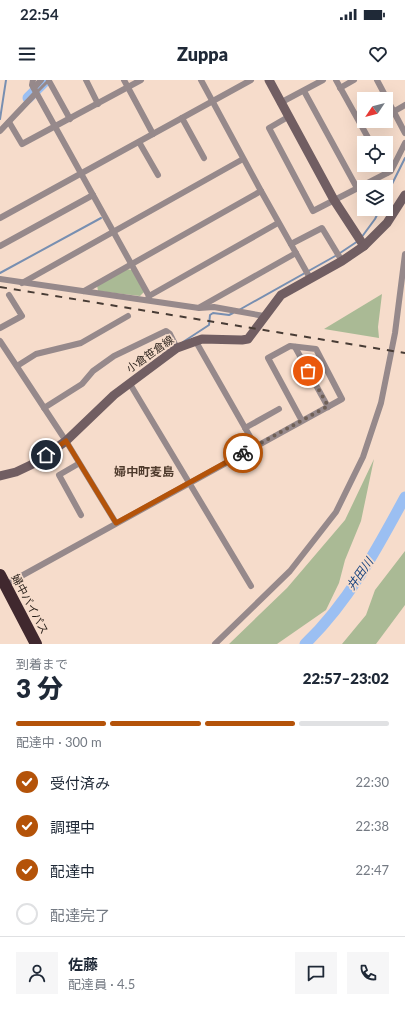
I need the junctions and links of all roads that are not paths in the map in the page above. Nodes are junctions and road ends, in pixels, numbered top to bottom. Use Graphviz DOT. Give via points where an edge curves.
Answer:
graph roads {
  1 [pos="33,80"];
  2 [pos="41,80"];
  3 [pos="49,80"];
  4 [pos="86,80"];
  5 [pos="124,80"];
  6 [pos="141,80"];
  7 [pos="201,80"];
  8 [pos="251,80"];
  9 [pos="269,80"];
  10 [pos="323,80"];
  11 [pos="336,80"];
  12 [pos="354,80"];
  13 [pos="377,80"];
  14 [pos="128,87"];
  15 [pos="340,88"];
  16 [pos="35,90"];
  17 [pos="304,90"];
  18 [pos="213,101"];
  19 [pos="280,103"];
  20 [pos="98,104"];
  21 [pos="405,105"];
  22 [pos="394,112"];
  23 [pos="288,117"];
  24 [pos="182,118"];
  25 [pos="70,119"];
  26 [pos="9,122"];
  27 [pos="55,127"];
  28 [pos="0,131"];
  29 [pos="405,133"];
  30 [pos="154,134"];
  31 [pos="367,136"];
  32 [pos="139,142"];
  33 [pos="405,143"];
  34 [pos="204,158"];
  35 [pos="243,159"];
  36 [pos="387,173"];
  37 [pos="81,174"];
  38 [pos="158,175"];
  39 [pos="373,180"];
  40 [pos="357,188"];
  41 [pos="260,191"];
  42 [pos="93,195"];
  43 [pos="405,195"];
  44 [pos="334,200"];
  45 [pos="0,218"];
  46 [pos="278,223"];
  47 [pos="113,232"];
  48 [pos="291,244"];
  49 [pos="0,246"];
  50 [pos="364,246"];
  51 [pos="296,253"];
  52 [pos="405,254"];
  53 [pos="342,261"];
  54 [pos="131,264"];
  55 [pos="310,278"];
  56 [pos="0,279"];
  57 [pos="22,283"];
  58 [pos="84,291"];
  59 [pos="10,295"];
  60 [pos="148,298"];
  61 [pos="199,308"];
  62 [pos="128,316"];
  63 [pos="264,316"];
  64 [pos="0,328"];
  65 [pos="195,340"];
  66 [pos="0,341"];
  67 [pos="295,347"];
  68 [pos="177,348"];
  69 [pos="17,366"];
  70 [pos="130,384"];
  71 [pos="328,406"];
  72 [pos="44,408"];
  73 [pos="279,409"];
  74 [pos="302,421"];
  75 [pos="245,428"];
  76 [pos="66,441"];
  77 [pos="256,447"];
  78 [pos="78,464"];
  79 [pos="0,476"];
  80 [pos="189,483"];
  81 [pos="81,515"];
  82 [pos="116,523"];
  83 [pos="2,584"];
  84 [pos="251,586"];
  85 [pos="28,644"];
  86 [pos="36,644"];
  87 [pos="215,644"];
  1 -- 16 [label="street"];
  2 -- 16 [label="street"];
  3 -- 16 [label="lane"];
  3 -- 25 [label="street"];
  4 -- 20 [label="street"];
  5 -- 14 [label="street"];
  6 -- 14 [label="street"];
  7 -- 18 [label="street"];
  8 -- 18 [label="street"];
  9 -- 19 [label="main road"];
  10 -- 17 [label="street"];
  11 -- 15 [label="street"];
  12 -- 15 [label="street"];
  13 -- 22 [label="street"];
  14 -- 20 [label="street"];
  14 -- 30 [label="street"];
  15 -- 31 [label="street"];
  16 -- 26 [label="street"];
  16 -- 27 [label="street"];
  17 -- 19 [label="street"];
  17 -- 40 [label="street"];
  18 -- 24 [label="street"];
  18 -- 35 [label="street"];
  19 -- 23 [label="main road"];
  20 -- 25 [label="street"];
  21 -- 22 [label="street"];
  22 -- 29 [label="street"];
  23 -- 44 [label="main road"];
  23 -- 44 [label="street" via="269,128 313,211"];
  24 -- 30 [label="street"];
  24 -- 34 [label="street"];
  25 -- 27 [label="street"];
  26 -- 27 [label="street" via="22,144"];
  26 -- 28 [label="street"];
  27 -- 37 [label="street"];
  30 -- 32 [label="street"];
  32 -- 37 [label="street"];
  32 -- 38 [label="street"];
  33 -- 36 [label="street" via="391,171"];
  35 -- 41 [label="street"];
  35 -- 47 [label="street"];
  36 -- 39 [label="street"];
  37 -- 42 [label="street"];
  37 -- 45 [label="street"];
  40 -- 44 [label="street"];
  41 -- 46 [label="street"];
  41 -- 54 [label="street"];
  42 -- 47 [label="street"];
  42 -- 49 [label="street"];
  43 -- 50 [label="main road, 小倉笹倉線" via="387,223"];
  44 -- 50 [label="main road"];
  46 -- 48 [label="street"];
  46 -- 60 [label="street"];
  47 -- 54 [label="street"];
  47 -- 57 [label="street"];
  48 -- 51 [label="street"];
  48 -- 53 [label="street" via="322,228"];
  50 -- 53 [label="main road, 小倉笹倉線"];
  51 -- 55 [label="street"];
  51 -- 61 [label="street"];
  52 -- 87 [label="street" via="395,333 381,403 360,464 336,512 290,571"];
  53 -- 55 [label="main road, 小倉笹倉線"];
  54 -- 58 [label="street"];
  54 -- 60 [label="street"];
  55 -- 63 [label="main road, 小倉笹倉線" via="281,295"];
  56 -- 57 [label="street"];
  57 -- 58 [label="street"];
  58 -- 60 [label="street"];
  59 -- 64 [label="street" via="22,316"];
  60 -- 61 [label="street"];
  61 -- 63 [label="street"];
  62 -- 69 [label="street" via="81,343 36,354"];
  63 -- 65 [label="main road, 小倉笹倉線" via="248,339"];
  65 -- 68 [label="main road, 小倉笹倉線"];
  65 -- 75 [label="street"];
  66 -- 69 [label="street"];
  67 -- 71 [label="street"];
  67 -- 71 [label="street" via="316,349 342,399"];
  67 -- 74 [label="street" via="290,346 268,358"];
  68 -- 70 [label="main road, 小倉笹倉線"];
  68 -- 72 [label="street" via="166,331 114,356 93,371 82,384"];
  69 -- 72 [label="street"];
  70 -- 76 [label="main road, 小倉笹倉線"];
  70 -- 80 [label="street"];
  71 -- 74 [label="street"];
  72 -- 76 [label="street"];
  73 -- 75 [label="street"];
  74 -- 77 [label="street"];
  75 -- 77 [label="street"];
  76 -- 78 [label="street"];
  76 -- 79 [label="main road, 小倉笹倉線" via="35,463"];
  77 -- 80 [label="street"];
  78 -- 81 [label="street" via="59,475"];
  78 -- 82 [label="street"];
  80 -- 82 [label="street"];
  80 -- 84 [label="street"];
  82 -- 83 [label="street"];
  83 -- 85 [label="highway, 婦中バイパス"];
  83 -- 86 [label="highway, 婦中バイパス"];
}
